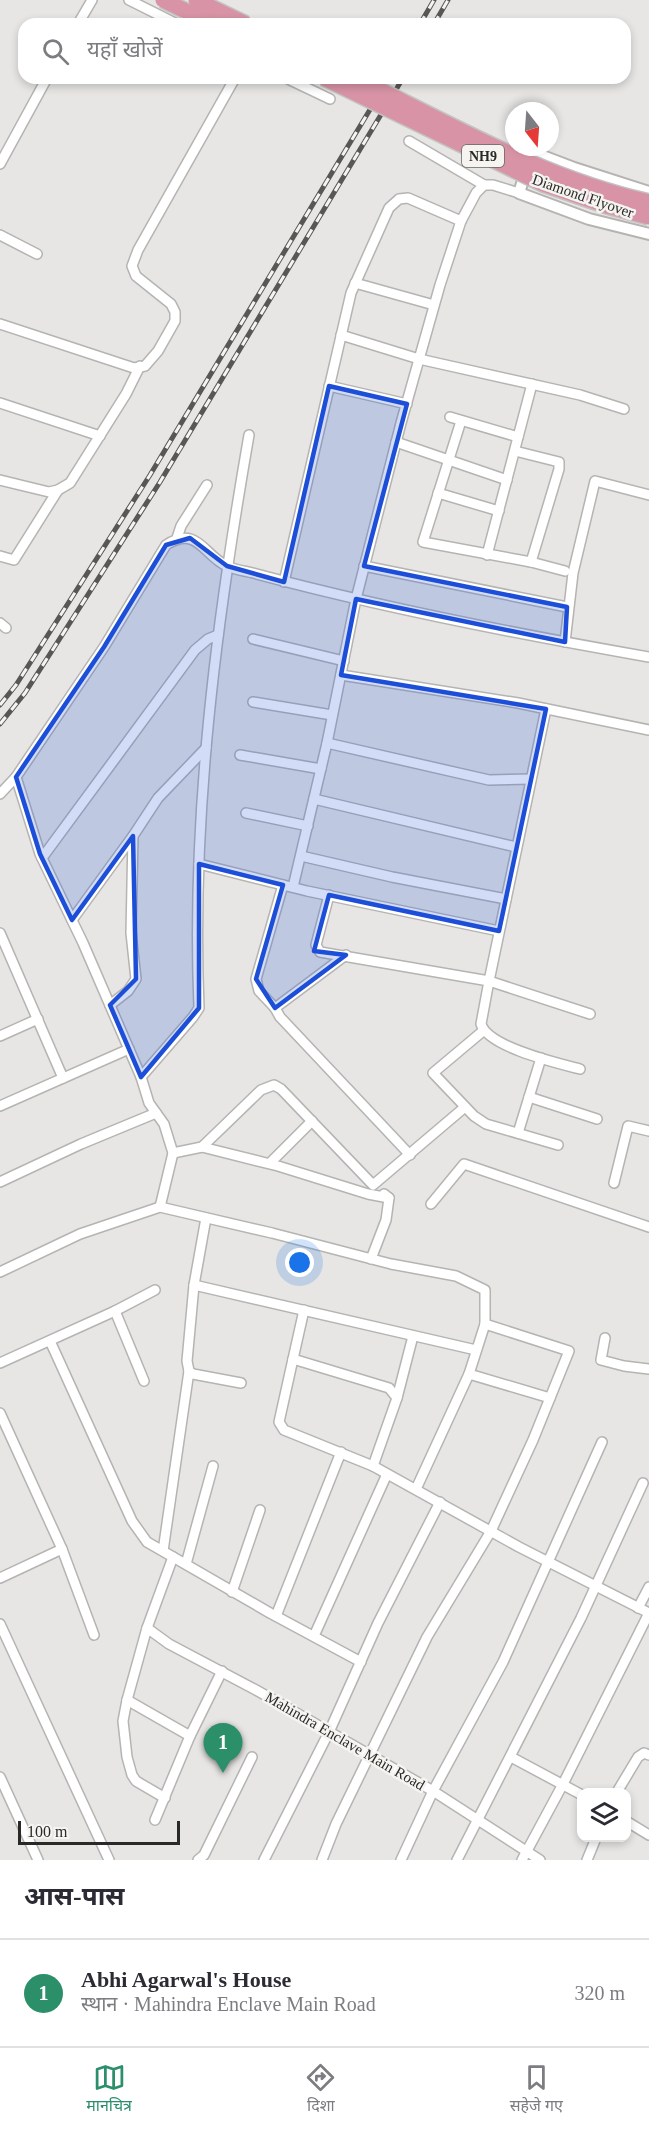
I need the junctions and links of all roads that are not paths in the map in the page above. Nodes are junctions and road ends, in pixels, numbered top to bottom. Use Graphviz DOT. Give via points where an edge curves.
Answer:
graph roads {
  1 [pos="92,0"];
  2 [pos="129,0"];
  3 [pos="164,0"];
  4 [pos="197,0"];
  5 [pos="82,18"];
  6 [pos="165,18"];
  7 [pos="188,18"];
  8 [pos="201,18"];
  9 [pos="234,18"];
  10 [pos="44,84"];
  11 [pos="232,84"];
  12 [pos="299,84"];
  13 [pos="336,84"];
  14 [pos="368,84"];
  15 [pos="330,99"];
  16 [pos="410,141"];
  17 [pos="0,164"];
  18 [pos="484,185"];
  19 [pos="649,192"];
  20 [pos="519,193"];
  21 [pos="649,202"];
  22 [pos="649,217"];
  23 [pos="461,221"];
  24 [pos="649,234"];
  25 [pos="0,235"];
  26 [pos="38,254"];
  27 [pos="355,283"];
  28 [pos="434,305"];
  29 [pos="0,324"];
  30 [pos="341,335"];
  31 [pos="419,359"];
  32 [pos="141,366"];
  33 [pos="532,384"];
  34 [pos="329,386"];
  35 [pos="0,403"];
  36 [pos="407,404"];
  37 [pos="624,409"];
  38 [pos="450,417"];
  39 [pos="461,421"];
  40 [pos="249,435"];
  41 [pos="100,436"];
  42 [pos="518,437"];
  43 [pos="396,442"];
  44 [pos="515,450"];
  45 [pos="448,459"];
  46 [pos="0,480"];
  47 [pos="507,480"];
  48 [pos="207,485"];
  49 [pos="58,490"];
  50 [pos="438,493"];
  51 [pos="649,495"];
  52 [pos="499,511"];
  53 [pos="177,538"];
  54 [pos="487,555"];
  55 [pos="0,556"];
  56 [pos="531,562"];
  57 [pos="226,566"];
  58 [pos="364,566"];
  59 [pos="565,571"];
  60 [pos="284,582"];
  61 [pos="356,599"];
  62 [pos="567,607"];
  63 [pos="218,635"];
  64 [pos="252,639"];
  65 [pos="564,642"];
  66 [pos="649,657"];
  67 [pos="344,661"];
  68 [pos="341,675"];
  69 [pos="253,702"];
  70 [pos="546,709"];
  71 [pos="332,715"];
  72 [pos="649,730"];
  73 [pos="327,743"];
  74 [pos="206,748"];
  75 [pos="240,755"];
  76 [pos="321,769"];
  77 [pos="16,777"];
  78 [pos="531,779"];
  79 [pos="0,794"];
  80 [pos="314,799"];
  81 [pos="246,813"];
  82 [pos="308,826"];
  83 [pos="133,836"];
  84 [pos="516,847"];
  85 [pos="301,856"];
  86 [pos="42,858"];
  87 [pos="199,864"];
  88 [pos="288,886"];
  89 [pos="329,895"];
  90 [pos="506,898"];
  91 [pos="72,920"];
  92 [pos="499,931"];
  93 [pos="0,933"];
  94 [pos="346,955"];
  95 [pos="10,956"];
  96 [pos="0,960"];
  97 [pos="489,981"];
  98 [pos="110,1005"];
  99 [pos="275,1008"];
  100 [pos="590,1014"];
  101 [pos="38,1019"];
  102 [pos="483,1031"];
  103 [pos="0,1036"];
  104 [pos="129,1049"];
  105 [pos="541,1058"];
  106 [pos="580,1069"];
  107 [pos="141,1077"];
  108 [pos="63,1078"];
  109 [pos="529,1096"];
  110 [pos="0,1106"];
  111 [pos="465,1107"];
  112 [pos="156,1113"];
  113 [pos="597,1119"];
  114 [pos="312,1121"];
  115 [pos="649,1131"];
  116 [pos="518,1133"];
  117 [pos="558,1145"];
  118 [pos="202,1147"];
  119 [pos="173,1153"];
  120 [pos="410,1155"];
  121 [pos="270,1164"];
  122 [pos="0,1182"];
  123 [pos="614,1183"];
  124 [pos="373,1185"];
  125 [pos="389,1198"];
  126 [pos="431,1204"];
  127 [pos="159,1207"];
  128 [pos="206,1218"];
  129 [pos="649,1227"];
  130 [pos="371,1259"];
  131 [pos="0,1272"];
  132 [pos="194,1285"];
  133 [pos="155,1290"];
  134 [pos="304,1310"];
  135 [pos="115,1311"];
  136 [pos="484,1324"];
  137 [pos="413,1336"];
  138 [pos="605,1338"];
  139 [pos="50,1341"];
  140 [pos="476,1350"];
  141 [pos="293,1359"];
  142 [pos="0,1363"];
  143 [pos="649,1368"];
  144 [pos="189,1371"];
  145 [pos="469,1374"];
  146 [pos="144,1381"];
  147 [pos="241,1383"];
  148 [pos="397,1398"];
  149 [pos="550,1398"];
  150 [pos="0,1413"];
  151 [pos="602,1442"];
  152 [pos="341,1452"];
  153 [pos="213,1466"];
  154 [pos="373,1466"];
  155 [pos="387,1474"];
  156 [pos="643,1483"];
  157 [pos="416,1489"];
  158 [pos="440,1502"];
  159 [pos="260,1510"];
  160 [pos="491,1530"];
  161 [pos="62,1549"];
  162 [pos="163,1551"];
  163 [pos="173,1557"];
  164 [pos="549,1562"];
  165 [pos="186,1564"];
  166 [pos="0,1578"];
  167 [pos="597,1586"];
  168 [pos="649,1587"];
  169 [pos="232,1592"];
  170 [pos="638,1608"];
  171 [pos="649,1613"];
  172 [pos="276,1616"];
  173 [pos="0,1624"];
  174 [pos="147,1628"];
  175 [pos="94,1635"];
  176 [pos="314,1636"];
  177 [pos="361,1662"];
  178 [pos="222,1671"];
  179 [pos="127,1700"];
  180 [pos="329,1732"];
  181 [pos="190,1736"];
  182 [pos="370,1755"];
  183 [pos="649,1755"];
  184 [pos="511,1757"];
  185 [pos="252,1758"];
  186 [pos="0,1778"];
  187 [pos="563,1784"];
  188 [pos="619,1788"];
  189 [pos="433,1791"];
  190 [pos="577,1792"];
  191 [pos="165,1798"];
  192 [pos="155,1820"];
  193 [pos="478,1820"];
  194 [pos="631,1824"];
  195 [pos="649,1835"];
  196 [pos="594,1842"];
  197 [pos="524,1856"];
  198 [pos="38,1860"];
  199 [pos="109,1860"];
  200 [pos="198,1860"];
  201 [pos="264,1860"];
  202 [pos="322,1860"];
  203 [pos="401,1860"];
  204 [pos="457,1860"];
  205 [pos="540,1860"];
  206 [pos="587,1860"];
  1 -- 5 [label="street"];
  2 -- 6 [label="street"];
  3 -- 8 [label="highway, bridge"];
  4 -- 7 [label="street"];
  4 -- 9 [label="highway, bridge"];
  10 -- 17 [label="street"];
  11 -- 32 [label="street" via="132,266 136,276 171,304 175,312 175,321 158,351"];
  12 -- 15 [label="street"];
  13 -- 22 [label="highway, Diamond Flyover / NH9, bridge" via="543,184"];
  14 -- 21 [label="highway, Diamond Flyover / NH9, bridge" via="548,171 606,192"];
  16 -- 18 [label="street"];
  18 -- 20 [label="street"];
  18 -- 23 [label="street"];
  19 -- 20 [label="street" via="532,153"];
  20 -- 24 [label="street" via="589,219"];
  23 -- 27 [label="street" via="408,198 399,199 389,208"];
  23 -- 28 [label="street"];
  25 -- 26 [label="street"];
  27 -- 28 [label="street"];
  27 -- 30 [label="street"];
  28 -- 31 [label="street"];
  29 -- 32 [label="street" via="134,368"];
  30 -- 31 [label="street"];
  30 -- 34 [label="street"];
  31 -- 33 [label="street"];
  31 -- 36 [label="street"];
  32 -- 41 [label="street"];
  33 -- 37 [label="street"];
  33 -- 42 [label="street"];
  34 -- 36 [label="street"];
  34 -- 60 [label="street"];
  35 -- 41 [label="street"];
  36 -- 43 [label="street"];
  38 -- 39 [label="street"];
  39 -- 42 [label="street"];
  39 -- 45 [label="street"];
  40 -- 57 [label="street"];
  41 -- 49 [label="street" via="70,483"];
  42 -- 44 [label="street"];
  43 -- 45 [label="street"];
  43 -- 58 [label="street"];
  44 -- 47 [label="street"];
  44 -- 56 [label="street" via="559,462"];
  45 -- 47 [label="street"];
  45 -- 50 [label="street"];
  46 -- 49 [label="street" via="49,492"];
  47 -- 52 [label="street"];
  48 -- 53 [label="street"];
  49 -- 55 [label="street" via="14,560"];
  50 -- 52 [label="street"];
  50 -- 54 [label="street" via="423,542"];
  51 -- 62 [label="street" via="595,481"];
  52 -- 54 [label="street"];
  53 -- 57 [label="street" via="190,538"];
  53 -- 77 [label="street" via="166,545 105,647"];
  54 -- 56 [label="street"];
  56 -- 59 [label="street"];
  57 -- 60 [label="street"];
  57 -- 63 [label="street"];
  58 -- 61 [label="street"];
  58 -- 62 [label="street"];
  60 -- 61 [label="street"];
  61 -- 65 [label="street"];
  61 -- 67 [label="street"];
  62 -- 65 [label="street"];
  63 -- 74 [label="street"];
  63 -- 86 [label="street" via="195,650"];
  64 -- 67 [label="street"];
  65 -- 66 [label="street"];
  67 -- 68 [label="street"];
  68 -- 70 [label="street"];
  68 -- 71 [label="street"];
  69 -- 71 [label="street"];
  70 -- 72 [label="street"];
  70 -- 78 [label="street"];
  71 -- 73 [label="street"];
  73 -- 76 [label="street"];
  73 -- 78 [label="street" via="489,780"];
  74 -- 83 [label="street" via="158,798"];
  74 -- 87 [label="street"];
  75 -- 76 [label="street"];
  76 -- 80 [label="street"];
  77 -- 79 [label="street"];
  77 -- 86 [label="street"];
  78 -- 84 [label="street"];
  80 -- 82 [label="street"];
  80 -- 84 [label="street"];
  81 -- 82 [label="street"];
  82 -- 85 [label="street"];
  83 -- 91 [label="street"];
  83 -- 98 [label="street" via="132,933 136,979"];
  84 -- 90 [label="street"];
  85 -- 88 [label="street"];
  85 -- 90 [label="street"];
  86 -- 91 [label="street"];
  87 -- 88 [label="street"];
  87 -- 107 [label="street" via="199,1008"];
  88 -- 89 [label="street"];
  88 -- 99 [label="street" via="256,979 259,991"];
  89 -- 92 [label="street"];
  89 -- 94 [label="street" via="316,945 320,952"];
  90 -- 92 [label="street"];
  91 -- 98 [label="street"];
  92 -- 97 [label="street"];
  93 -- 95 [label="street"];
  94 -- 97 [label="street"];
  94 -- 99 [label="street"];
  95 -- 96 [label="street"];
  95 -- 101 [label="street"];
  97 -- 100 [label="street"];
  97 -- 102 [label="street"];
  98 -- 104 [label="street"];
  99 -- 120 [label="street"];
  101 -- 103 [label="street"];
  101 -- 108 [label="street"];
  102 -- 105 [label="street" via="500,1043"];
  102 -- 111 [label="street" via="434,1073"];
  104 -- 107 [label="street"];
  104 -- 108 [label="street"];
  105 -- 106 [label="street"];
  105 -- 109 [label="street"];
  107 -- 112 [label="street"];
  108 -- 110 [label="street"];
  109 -- 113 [label="street"];
  109 -- 116 [label="street"];
  111 -- 116 [label="street" via="486,1124"];
  111 -- 120 [label="street"];
  112 -- 119 [label="street"];
  112 -- 122 [label="street"];
  114 -- 118 [label="street" via="274,1085 261,1090"];
  114 -- 121 [label="street"];
  114 -- 124 [label="street"];
  115 -- 123 [label="street" via="628,1126"];
  116 -- 117 [label="street"];
  118 -- 119 [label="street"];
  118 -- 121 [label="street"];
  119 -- 127 [label="street"];
  120 -- 124 [label="street"];
  121 -- 125 [label="street"];
  124 -- 125 [label="street"];
  125 -- 130 [label="street" via="386,1220"];
  126 -- 129 [label="street" via="465,1164"];
  127 -- 128 [label="street"];
  127 -- 131 [label="street" via="80,1234"];
  128 -- 130 [label="street"];
  128 -- 132 [label="street"];
  130 -- 136 [label="street" via="456,1276 485,1290"];
  132 -- 134 [label="street"];
  132 -- 144 [label="street"];
  133 -- 135 [label="street"];
  134 -- 137 [label="street"];
  134 -- 141 [label="street"];
  135 -- 139 [label="street"];
  135 -- 146 [label="street"];
  136 -- 140 [label="street"];
  136 -- 149 [label="street" via="569,1351"];
  137 -- 140 [label="street"];
  137 -- 148 [label="street"];
  138 -- 143 [label="street" via="601,1360"];
  139 -- 142 [label="street"];
  139 -- 162 [label="street" via="132,1521 147,1542"];
  140 -- 145 [label="street"];
  141 -- 148 [label="street" via="389,1388"];
  141 -- 152 [label="street" via="279,1422 284,1430"];
  144 -- 147 [label="street"];
  144 -- 162 [label="street"];
  145 -- 149 [label="street"];
  145 -- 157 [label="street"];
  148 -- 154 [label="street"];
  149 -- 160 [label="street"];
  150 -- 161 [label="street"];
  151 -- 164 [label="street"];
  152 -- 154 [label="street"];
  152 -- 172 [label="street"];
  153 -- 165 [label="street"];
  154 -- 155 [label="street"];
  155 -- 157 [label="street"];
  155 -- 176 [label="street"];
  156 -- 167 [label="street"];
  157 -- 158 [label="street"];
  158 -- 160 [label="street"];
  158 -- 177 [label="street"];
  159 -- 169 [label="street"];
  160 -- 164 [label="street"];
  160 -- 182 [label="street" via="426,1637"];
  161 -- 166 [label="street"];
  161 -- 175 [label="street"];
  162 -- 163 [label="street"];
  163 -- 165 [label="street"];
  163 -- 174 [label="street"];
  164 -- 167 [label="street"];
  164 -- 189 [label="street" via="503,1662"];
  165 -- 169 [label="street"];
  167 -- 170 [label="street"];
  167 -- 184 [label="street"];
  168 -- 170 [label="street"];
  169 -- 172 [label="street"];
  170 -- 171 [label="street"];
  171 -- 187 [label="street"];
  172 -- 176 [label="street"];
  173 -- 199 [label="street"];
  174 -- 178 [label="street, Mahindra Enclave Main Road"];
  174 -- 179 [label="street"];
  176 -- 177 [label="street"];
  177 -- 180 [label="street"];
  178 -- 180 [label="street, Mahindra Enclave Main Road"];
  178 -- 181 [label="street"];
  179 -- 181 [label="street"];
  179 -- 191 [label="street" via="123,1721 132,1775"];
  180 -- 182 [label="street, Mahindra Enclave Main Road"];
  180 -- 201 [label="street"];
  181 -- 191 [label="street"];
  182 -- 189 [label="street, Mahindra Enclave Main Road"];
  182 -- 202 [label="street"];
  183 -- 188 [label="street" via="638,1757"];
  184 -- 187 [label="street"];
  184 -- 193 [label="street"];
  185 -- 200 [label="street"];
  186 -- 198 [label="street"];
  187 -- 190 [label="street"];
  187 -- 197 [label="street"];
  189 -- 193 [label="street, Mahindra Enclave Main Road"];
  189 -- 203 [label="street"];
  191 -- 192 [label="street"];
  193 -- 197 [label="street, Mahindra Enclave Main Road"];
  193 -- 204 [label="street"];
  194 -- 195 [label="street"];
  196 -- 206 [label="street"];
  197 -- 205 [label="street, Mahindra Enclave Main Road"];
}
